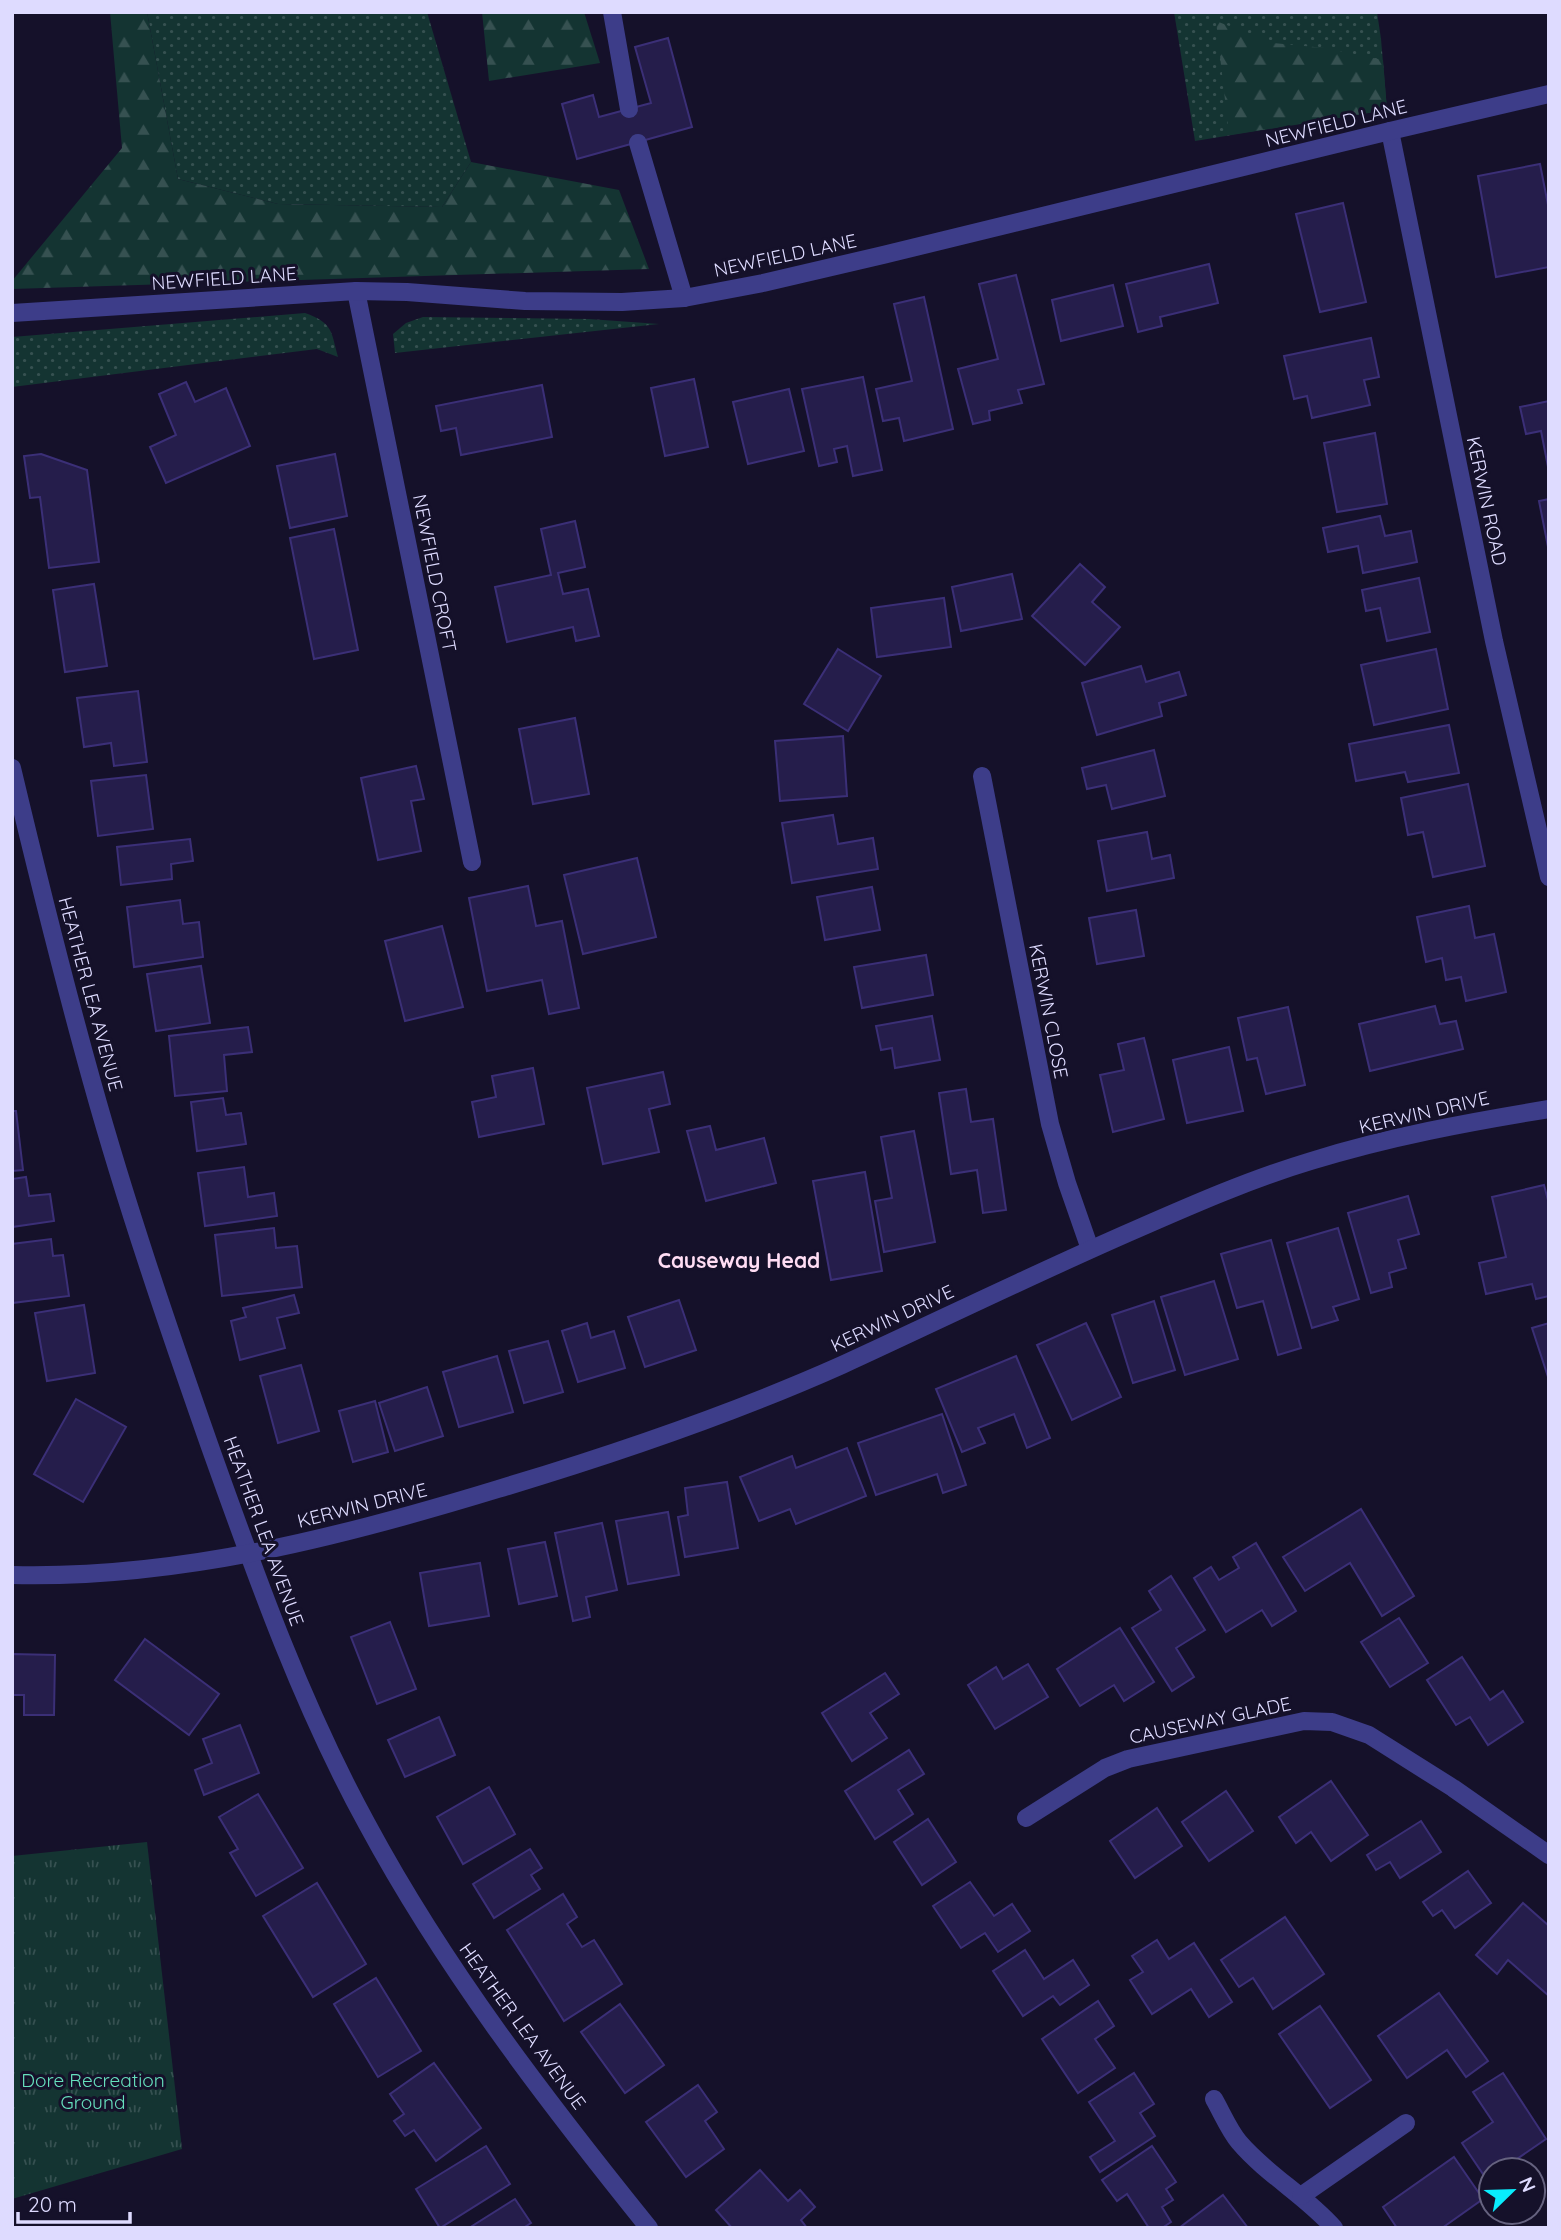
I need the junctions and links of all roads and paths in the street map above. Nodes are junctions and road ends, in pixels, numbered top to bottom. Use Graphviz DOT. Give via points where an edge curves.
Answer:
graph roads {
  1 [pos="612,12"];
  2 [pos="1549,94"];
  3 [pos="629,109"];
  4 [pos="1390,131"];
  5 [pos="638,143"];
  6 [pos="356,291"];
  7 [pos="684,299"];
  8 [pos="12,313"];
  9 [pos="12,768"];
  10 [pos="982,776"];
  11 [pos="472,862"];
  12 [pos="1549,877"];
  13 [pos="1549,1108"];
  14 [pos="1090,1250"];
  15 [pos="248,1553"];
  16 [pos="12,1575"];
  17 [pos="1026,1818"];
  18 [pos="1549,1855"];
  19 [pos="1214,2099"];
  20 [pos="1406,2123"];
  21 [pos="1301,2196"];
  22 [pos="649,2228"];
  23 [pos="1334,2228"];
  1 -- 3 [label="street"];
  2 -- 4 [label="street, NEWFIELD LANE"];
  4 -- 7 [label="street, NEWFIELD LANE"];
  4 -- 12 [label="street, KERWIN ROAD" via="1494,641"];
  5 -- 7 [label="street"];
  6 -- 7 [label="street, NEWFIELD LANE" via="524,302"];
  6 -- 8 [label="street, NEWFIELD LANE"];
  6 -- 11 [label="street, NEWFIELD CROFT"];
  9 -- 15 [label="street, HEATHER LEA AVENUE" via="97,1099 157,1294"];
  10 -- 14 [label="street, KERWIN CLOSE" via="1050,1124"];
  13 -- 14 [label="street, KERWIN DRIVE" via="1387,1140 1312,1161 1223,1191"];
  14 -- 15 [label="street, KERWIN DRIVE" via="837,1367 700,1424 421,1513"];
  15 -- 16 [label="street, KERWIN DRIVE" via="177,1565"];
  15 -- 22 [label="street, HEATHER LEA AVENUE" via="314,1718 369,1828 493,2025"];
  17 -- 18 [label="street, CAUSEWAY GLADE" via="1105,1768 1128,1759 1317,1720 1369,1735"];
  19 -- 21 [label="street" via="1237,2140"];
  20 -- 21 [label="street"];
  21 -- 23 [label="street"];
}
